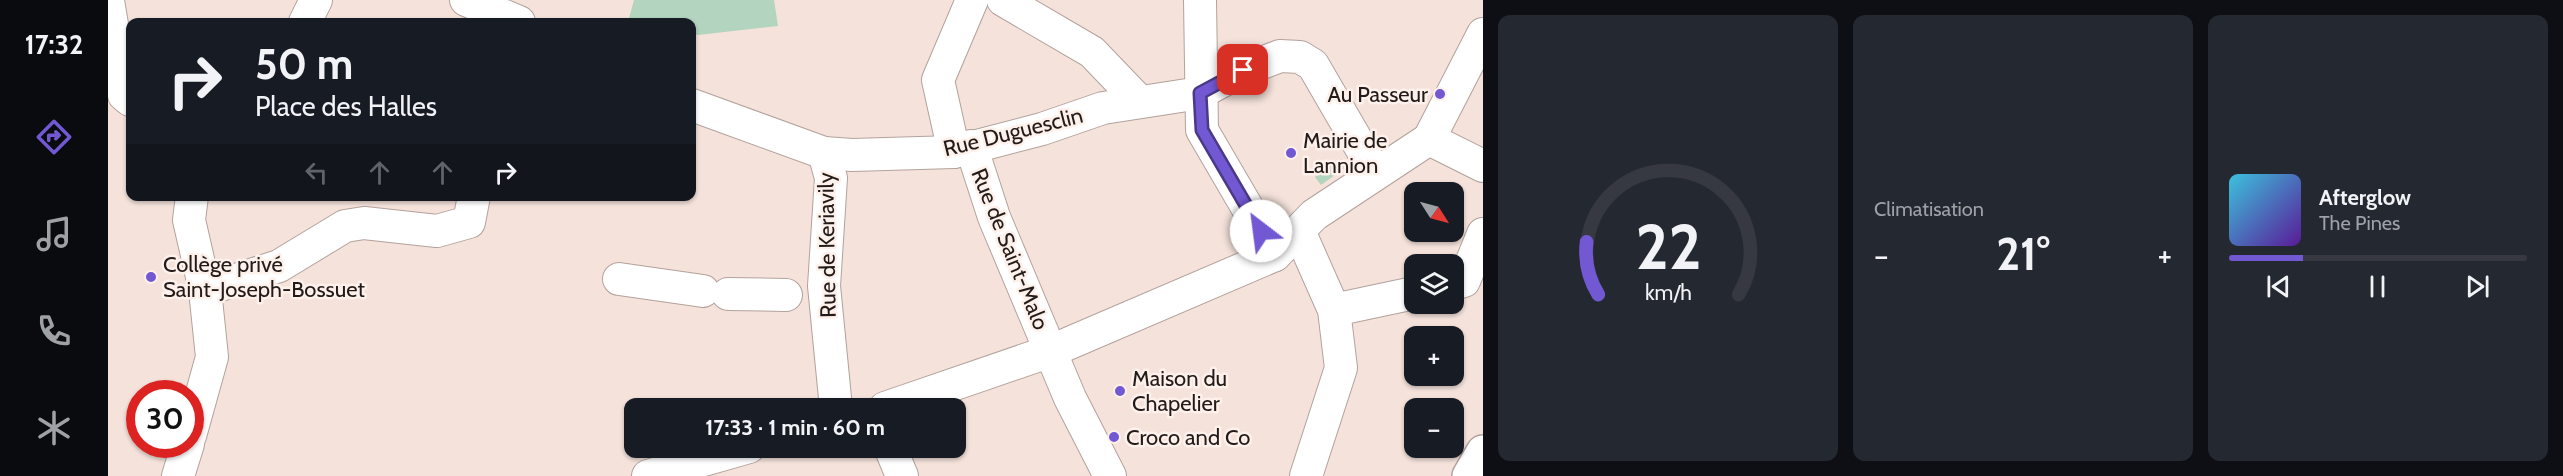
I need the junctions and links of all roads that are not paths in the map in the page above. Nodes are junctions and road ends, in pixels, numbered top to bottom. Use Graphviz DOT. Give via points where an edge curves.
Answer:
graph roads {
  1 [pos="316,0"];
  2 [pos="465,0"];
  3 [pos="972,0"];
  4 [pos="1003,0"];
  5 [pos="1200,0"];
  6 [pos="108,1"];
  7 [pos="307,18"];
  8 [pos="508,18"];
  9 [pos="1483,34"];
  10 [pos="1200,93"];
  11 [pos="126,97"];
  12 [pos="1139,101"];
  13 [pos="696,106"];
  14 [pos="1429,139"];
  15 [pos="962,149"];
  16 [pos="824,153"];
  17 [pos="1483,166"];
  18 [pos="1375,172"];
  19 [pos="191,201"];
  20 [pos="473,201"];
  21 [pos="1299,231"];
  22 [pos="1483,234"];
  23 [pos="1275,255"];
  24 [pos="620,279"];
  25 [pos="1464,281"];
  26 [pos="205,290"];
  27 [pos="1404,295"];
  28 [pos="808,296"];
  29 [pos="1334,310"];
  30 [pos="1051,351"];
  31 [pos="204,386"];
  32 [pos="834,398"];
  33 [pos="914,398"];
  34 [pos="184,458"];
  35 [pos="711,458"];
  36 [pos="895,458"];
  37 [pos="178,476"];
  38 [pos="648,476"];
  39 [pos="902,476"];
  40 [pos="1110,476"];
  41 [pos="1306,476"];
  1 -- 7 [label="street"];
  2 -- 8 [label="street"];
  3 -- 15 [label="street, Rue de Saint-Malo" via="938,80"];
  4 -- 12 [label="street" via="1092,52"];
  5 -- 10 [label="street"];
  6 -- 11 [label="street"];
  9 -- 14 [label="street"];
  10 -- 12 [label="street, Rue Duguesclin"];
  10 -- 18 [label="street" via="1280,56 1300,57 1313,66"];
  10 -- 23 [label="street" via="1202,130"];
  12 -- 15 [label="street, Rue Duguesclin"];
  13 -- 16 [label="street, Rue Duguesclin"];
  14 -- 17 [label="street"];
  14 -- 18 [label="street"];
  15 -- 16 [label="street, Rue Duguesclin"];
  15 -- 30 [label="street, Rue de Saint-Malo"];
  16 -- 28 [label="street, Rue de Keriavily" via="831,178"];
  18 -- 21 [label="street" via="1314,215"];
  19 -- 26 [label="street" via="189,220"];
  20 -- 26 [label="street" via="469,222 437,231 364,223 345,226 279,266"];
  21 -- 23 [label="street"];
  21 -- 29 [label="street"];
  22 -- 25 [label="street"];
  23 -- 30 [label="street"];
  24 -- 28 [label="street" via="716,292"];
  26 -- 31 [label="street" via="212,357"];
  27 -- 29 [label="street"];
  28 -- 32 [label="street, Rue de Keriavily"];
  29 -- 41 [label="street" via="1341,369"];
  30 -- 33 [label="street"];
  30 -- 40 [label="street, Rue de Saint-Malo" via="1078,417"];
  34 -- 37 [label="street"];
  35 -- 38 [label="street"];
  36 -- 39 [label="street"];
}
